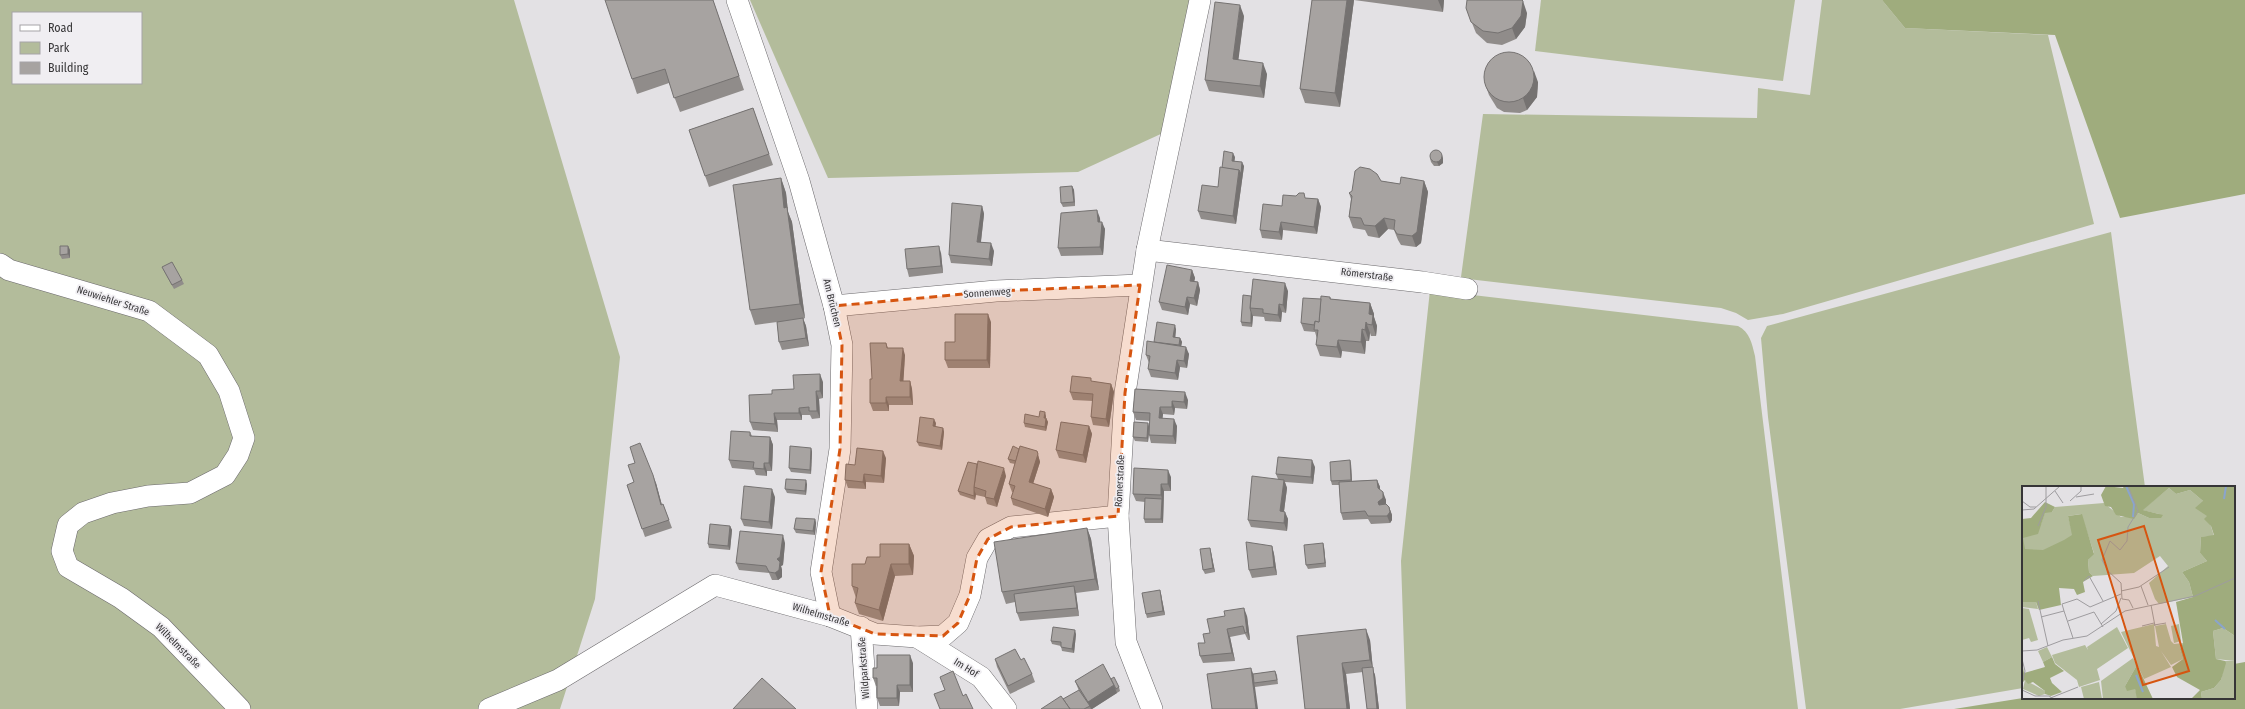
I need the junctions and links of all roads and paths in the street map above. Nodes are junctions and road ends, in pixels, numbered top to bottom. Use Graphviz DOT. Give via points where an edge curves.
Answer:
graph roads {
  1 [pos="737,0"];
  2 [pos="1200,0"];
  3 [pos="1147,250"];
  4 [pos="0,264"];
  5 [pos="1140,285"];
  6 [pos="1467,290"];
  7 [pos="834,306"];
  8 [pos="1118,516"];
  9 [pos="68,568"];
  10 [pos="830,616"];
  11 [pos="861,627"];
  12 [pos="917,637"];
  13 [pos="240,709"];
  14 [pos="489,709"];
  15 [pos="867,709"];
  16 [pos="1006,709"];
  17 [pos="1152,709"];
  1 -- 7 [label="street, Am Brüchen" via="799,181"];
  2 -- 3 [label="street, Römerstraße"];
  3 -- 5 [label="street, Römerstraße"];
  3 -- 6 [label="street, Römerstraße" via="1422,282"];
  4 -- 9 [label="street, Neuwiehler Straße" via="9,270 149,311 208,355 229,391 244,438 238,455 225,475 190,493 148,496 112,503 83,513 68,526 62,551"];
  5 -- 7 [label="street, Sonnenweg" via="996,291"];
  5 -- 8 [label="street, Römerstraße" via="1125,393"];
  7 -- 10 [label="street, Am Brüchen" via="842,345 840,449 820,572"];
  8 -- 12 [label="street, Wilhelmstraße" via="1011,527 988,539 976,558 970,595 958,623 943,636"];
  8 -- 17 [label="street, Römerstraße" via="1126,642"];
  9 -- 13 [label="street, Wilhelmstraße" via="121,598 161,627"];
  10 -- 11 [label="street, Wilhelmstraße"];
  10 -- 14 [label="street, Wilhelmstraße" via="715,585 558,680"];
  11 -- 12 [label="street, Wilhelmstraße" via="875,634"];
  11 -- 15 [label="street, Wildparkstraße"];
  12 -- 16 [label="street, Im Hof" via="981,677"];
}
